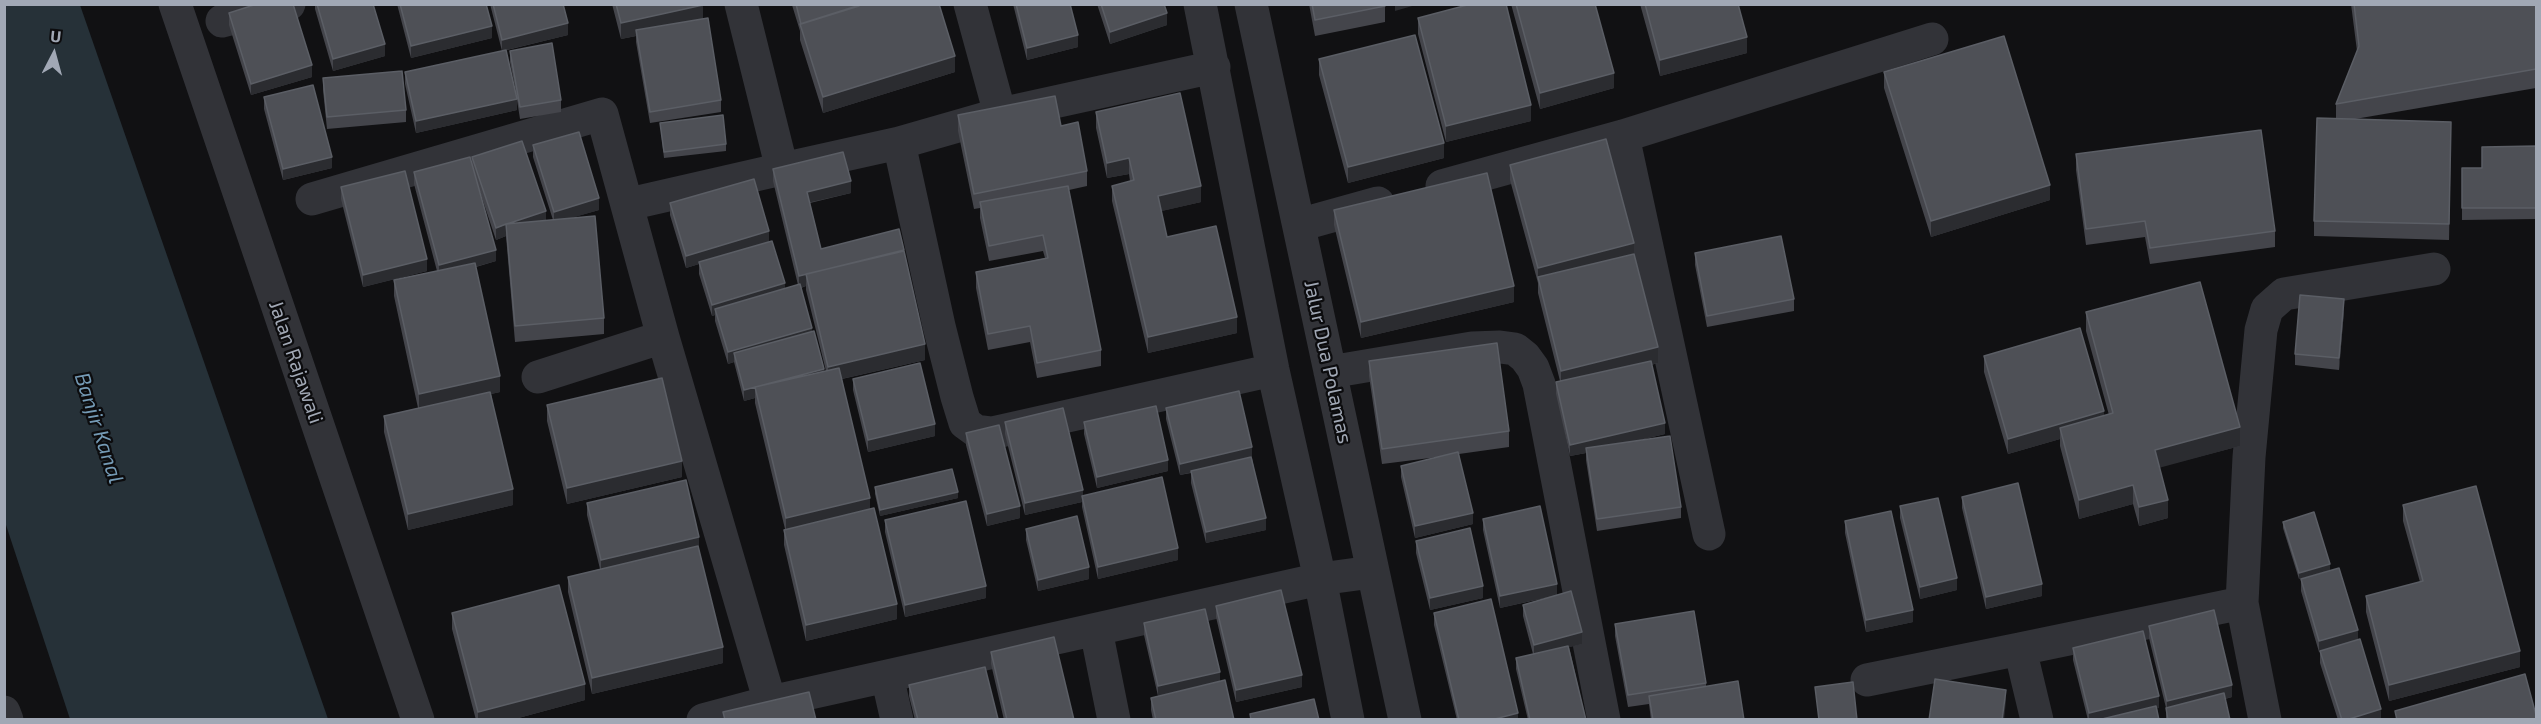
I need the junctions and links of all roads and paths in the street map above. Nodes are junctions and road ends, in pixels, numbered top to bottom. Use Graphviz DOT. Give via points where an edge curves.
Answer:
graph roads {
  1 [pos="175,4"];
  2 [pos="289,4"];
  3 [pos="741,4"];
  4 [pos="970,4"];
  5 [pos="1200,4"];
  6 [pos="1251,4"];
  7 [pos="222,21"];
  8 [pos="1932,39"];
  9 [pos="1214,68"];
  10 [pos="1000,114"];
  11 [pos="1623,136"];
  12 [pos="899,143"];
  13 [pos="782,169"];
  14 [pos="312,199"];
  15 [pos="629,204"];
  16 [pos="1299,225"];
  17 [pos="2434,269"];
  18 [pos="663,337"];
  19 [pos="1273,370"];
  20 [pos="1330,372"];
  21 [pos="538,377"];
  22 [pos="1709,534"];
  23 [pos="1372,572"];
  24 [pos="1320,579"];
  25 [pos="2242,603"];
  26 [pos="1096,630"];
  27 [pos="2020,649"];
  28 [pos="887,676"];
  29 [pos="1867,680"];
  30 [pos="770,702"];
  31 [pos="4,712"];
  32 [pos="705,719"];
  33 [pos="7,720"];
  34 [pos="418,720"];
  35 [pos="897,720"];
  36 [pos="1114,720"];
  37 [pos="1348,720"];
  38 [pos="1405,720"];
  39 [pos="1604,720"];
  40 [pos="2037,720"];
  41 [pos="2265,720"];
  1 -- 34 [label="street, Jalan Rajawali"];
  2 -- 7 [label="street"];
  3 -- 13 [label="street"];
  4 -- 10 [label="street"];
  5 -- 9 [label="street"];
  6 -- 16 [label="street, Jalur Dua Polamas"];
  8 -- 11 [label="street"];
  9 -- 10 [label="street"];
  9 -- 19 [label="street"];
  10 -- 12 [label="street"];
  11 -- 16 [label="street"];
  11 -- 22 [label="street"];
  12 -- 13 [label="street"];
  12 -- 19 [label="street" via="957,397 965,423 976,431 992,433"];
  13 -- 15 [label="street"];
  14 -- 15 [label="street" via="602,114"];
  15 -- 18 [label="street"];
  16 -- 20 [label="street, Jalur Dua Polamas"];
  17 -- 25 [label="street" via="2284,294 2267,309 2261,330 2249,457"];
  18 -- 21 [label="street"];
  18 -- 30 [label="street"];
  19 -- 24 [label="street"];
  20 -- 23 [label="street, Jalur Dua Polamas"];
  20 -- 39 [label="street" via="1472,348 1500,346 1525,357 1539,384"];
  23 -- 24 [label="street"];
  23 -- 38 [label="street, Jalur Dua Polamas"];
  24 -- 26 [label="street"];
  24 -- 37 [label="street"];
  25 -- 27 [label="street"];
  25 -- 41 [label="street"];
  26 -- 28 [label="street"];
  26 -- 36 [label="street"];
  27 -- 29 [label="street"];
  27 -- 40 [label="street"];
  28 -- 30 [label="street"];
  28 -- 35 [label="street"];
  30 -- 32 [label="street"];
  31 -- 33 [label="street"];
}
